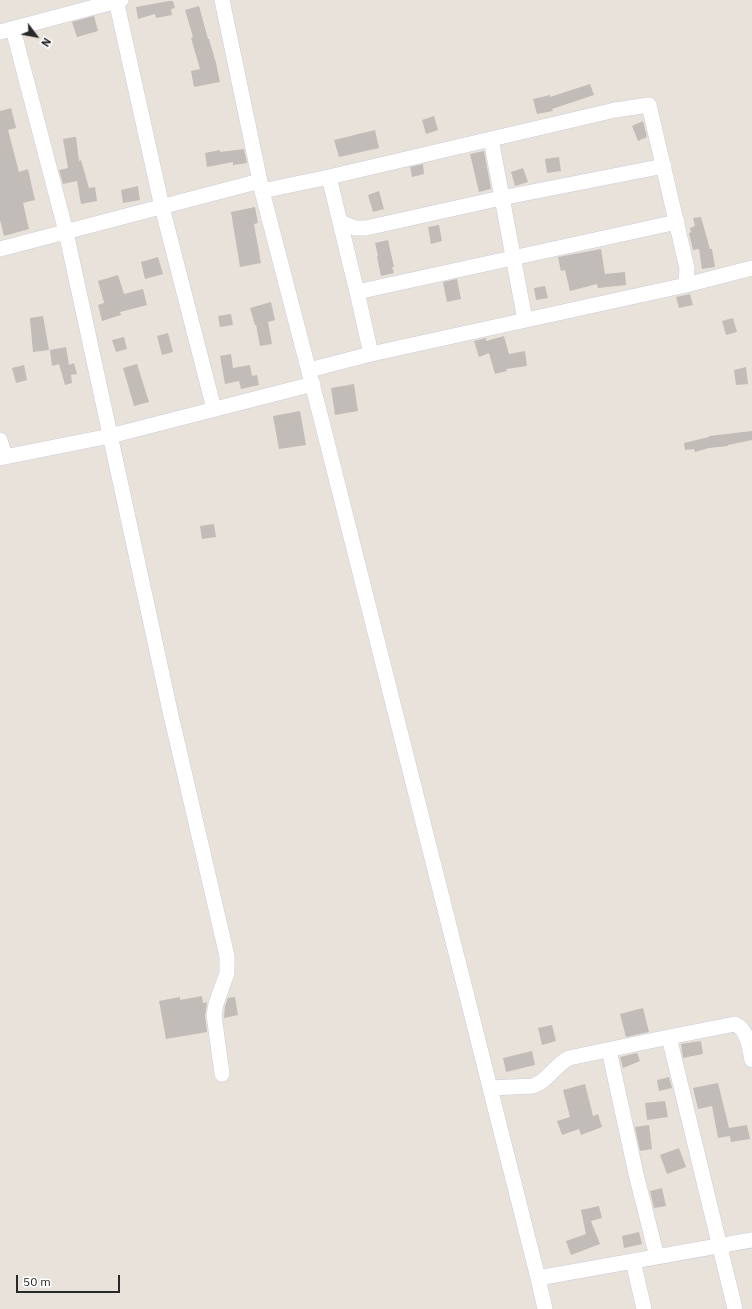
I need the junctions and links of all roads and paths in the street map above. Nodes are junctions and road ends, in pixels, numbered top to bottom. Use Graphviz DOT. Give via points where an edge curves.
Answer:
graph roads {
  1 [pos="118,0"];
  2 [pos="222,0"];
  3 [pos="7,30"];
  4 [pos="491,139"];
  5 [pos="664,166"];
  6 [pos="329,177"];
  7 [pos="261,186"];
  8 [pos="501,198"];
  9 [pos="162,207"];
  10 [pos="340,222"];
  11 [pos="677,222"];
  12 [pos="66,232"];
  13 [pos="0,250"];
  14 [pos="513,258"];
  15 [pos="752,268"];
  16 [pos="686,285"];
  17 [pos="357,292"];
  18 [pos="525,320"];
  19 [pos="371,354"];
  20 [pos="309,370"];
  21 [pos="313,384"];
  22 [pos="214,409"];
  23 [pos="110,436"];
  24 [pos="0,440"];
  25 [pos="2,457"];
  26 [pos="669,1037"];
  27 [pos="609,1050"];
  28 [pos="752,1060"];
  29 [pos="222,1074"];
  30 [pos="490,1088"];
  31 [pos="752,1240"];
  32 [pos="720,1245"];
  33 [pos="656,1257"];
  34 [pos="633,1261"];
  35 [pos="538,1278"];
  36 [pos="545,1309"];
  37 [pos="644,1309"];
  38 [pos="735,1309"];
  1 -- 3 [label="street"];
  1 -- 9 [label="street"];
  2 -- 7 [label="street"];
  3 -- 12 [label="street"];
  4 -- 5 [label="street" via="615,110 650,105"];
  4 -- 6 [label="street"];
  4 -- 8 [label="street"];
  5 -- 8 [label="street"];
  5 -- 11 [label="street"];
  6 -- 7 [label="street"];
  6 -- 10 [label="street"];
  7 -- 9 [label="street"];
  7 -- 20 [label="street"];
  8 -- 10 [label="street" via="366,228 355,228"];
  8 -- 14 [label="street"];
  9 -- 12 [label="street"];
  9 -- 22 [label="street"];
  10 -- 17 [label="street"];
  11 -- 14 [label="street"];
  11 -- 16 [label="street" via="687,268"];
  12 -- 13 [label="street"];
  12 -- 23 [label="street"];
  14 -- 17 [label="street"];
  14 -- 18 [label="street"];
  15 -- 16 [label="street"];
  16 -- 18 [label="street"];
  17 -- 19 [label="street"];
  18 -- 19 [label="street"];
  19 -- 20 [label="street"];
  20 -- 21 [label="street"];
  21 -- 22 [label="street"];
  21 -- 30 [label="street"];
  22 -- 23 [label="street"];
  23 -- 25 [label="street"];
  23 -- 29 [label="street" via="227,956 227,973 214,1009"];
  24 -- 25 [label="street"];
  26 -- 27 [label="street"];
  26 -- 28 [label="street" via="735,1024 745,1033"];
  26 -- 32 [label="street"];
  27 -- 30 [label="street" via="569,1058 548,1077 533,1086"];
  27 -- 33 [label="street"];
  30 -- 35 [label="street"];
  31 -- 32 [label="street"];
  32 -- 33 [label="street"];
  32 -- 38 [label="street"];
  33 -- 34 [label="street"];
  34 -- 35 [label="street"];
  34 -- 37 [label="street"];
  35 -- 36 [label="street"];
}
